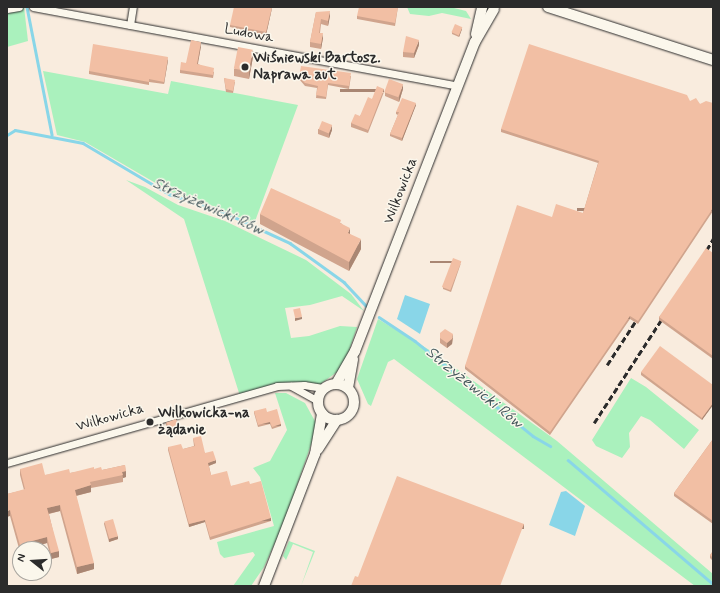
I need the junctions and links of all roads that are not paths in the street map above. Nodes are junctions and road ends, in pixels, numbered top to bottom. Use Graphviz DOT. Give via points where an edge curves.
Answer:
graph roads {
  1 [pos="19,7"];
  2 [pos="33,7"];
  3 [pos="133,7"];
  4 [pos="482,7"];
  5 [pos="547,7"];
  6 [pos="494,8"];
  7 [pos="7,9"];
  8 [pos="130,25"];
  9 [pos="475,42"];
  10 [pos="713,60"];
  11 [pos="458,86"];
  12 [pos="355,351"];
  13 [pos="336,384"];
  14 [pos="291,386"];
  15 [pos="324,388"];
  16 [pos="348,388"];
  17 [pos="318,401"];
  18 [pos="322,414"];
  19 [pos="338,420"];
  20 [pos="315,454"];
  21 [pos="7,463"];
  22 [pos="264,586"];
  1 -- 7 [label="street"];
  2 -- 8 [label="street, Ludowa"];
  3 -- 8 [label="street"];
  4 -- 9 [label="main road, Wilkowicka"];
  5 -- 10 [label="main road"];
  6 -- 9 [label="main road, Wilkowicka"];
  8 -- 11 [label="street, Ludowa"];
  9 -- 11 [label="main road, Wilkowicka"];
  11 -- 12 [label="main road, Wilkowicka"];
  12 -- 13 [label="main road, Wilkowicka"];
  12 -- 16 [label="main road, Wilkowicka"];
  13 -- 15 [label="main road"];
  13 -- 16 [label="main road"];
  14 -- 15 [label="street, Wilkowicka"];
  14 -- 17 [label="street"];
  14 -- 21 [label="street, Wilkowicka" via="272,388"];
  15 -- 17 [label="main road"];
  16 -- 19 [label="main road" via="353,395 353,407 346,417"];
  17 -- 18 [label="main road"];
  18 -- 19 [label="main road"];
  18 -- 20 [label="main road"];
  19 -- 20 [label="main road" via="331,426"];
  20 -- 22 [label="main road"];
}
